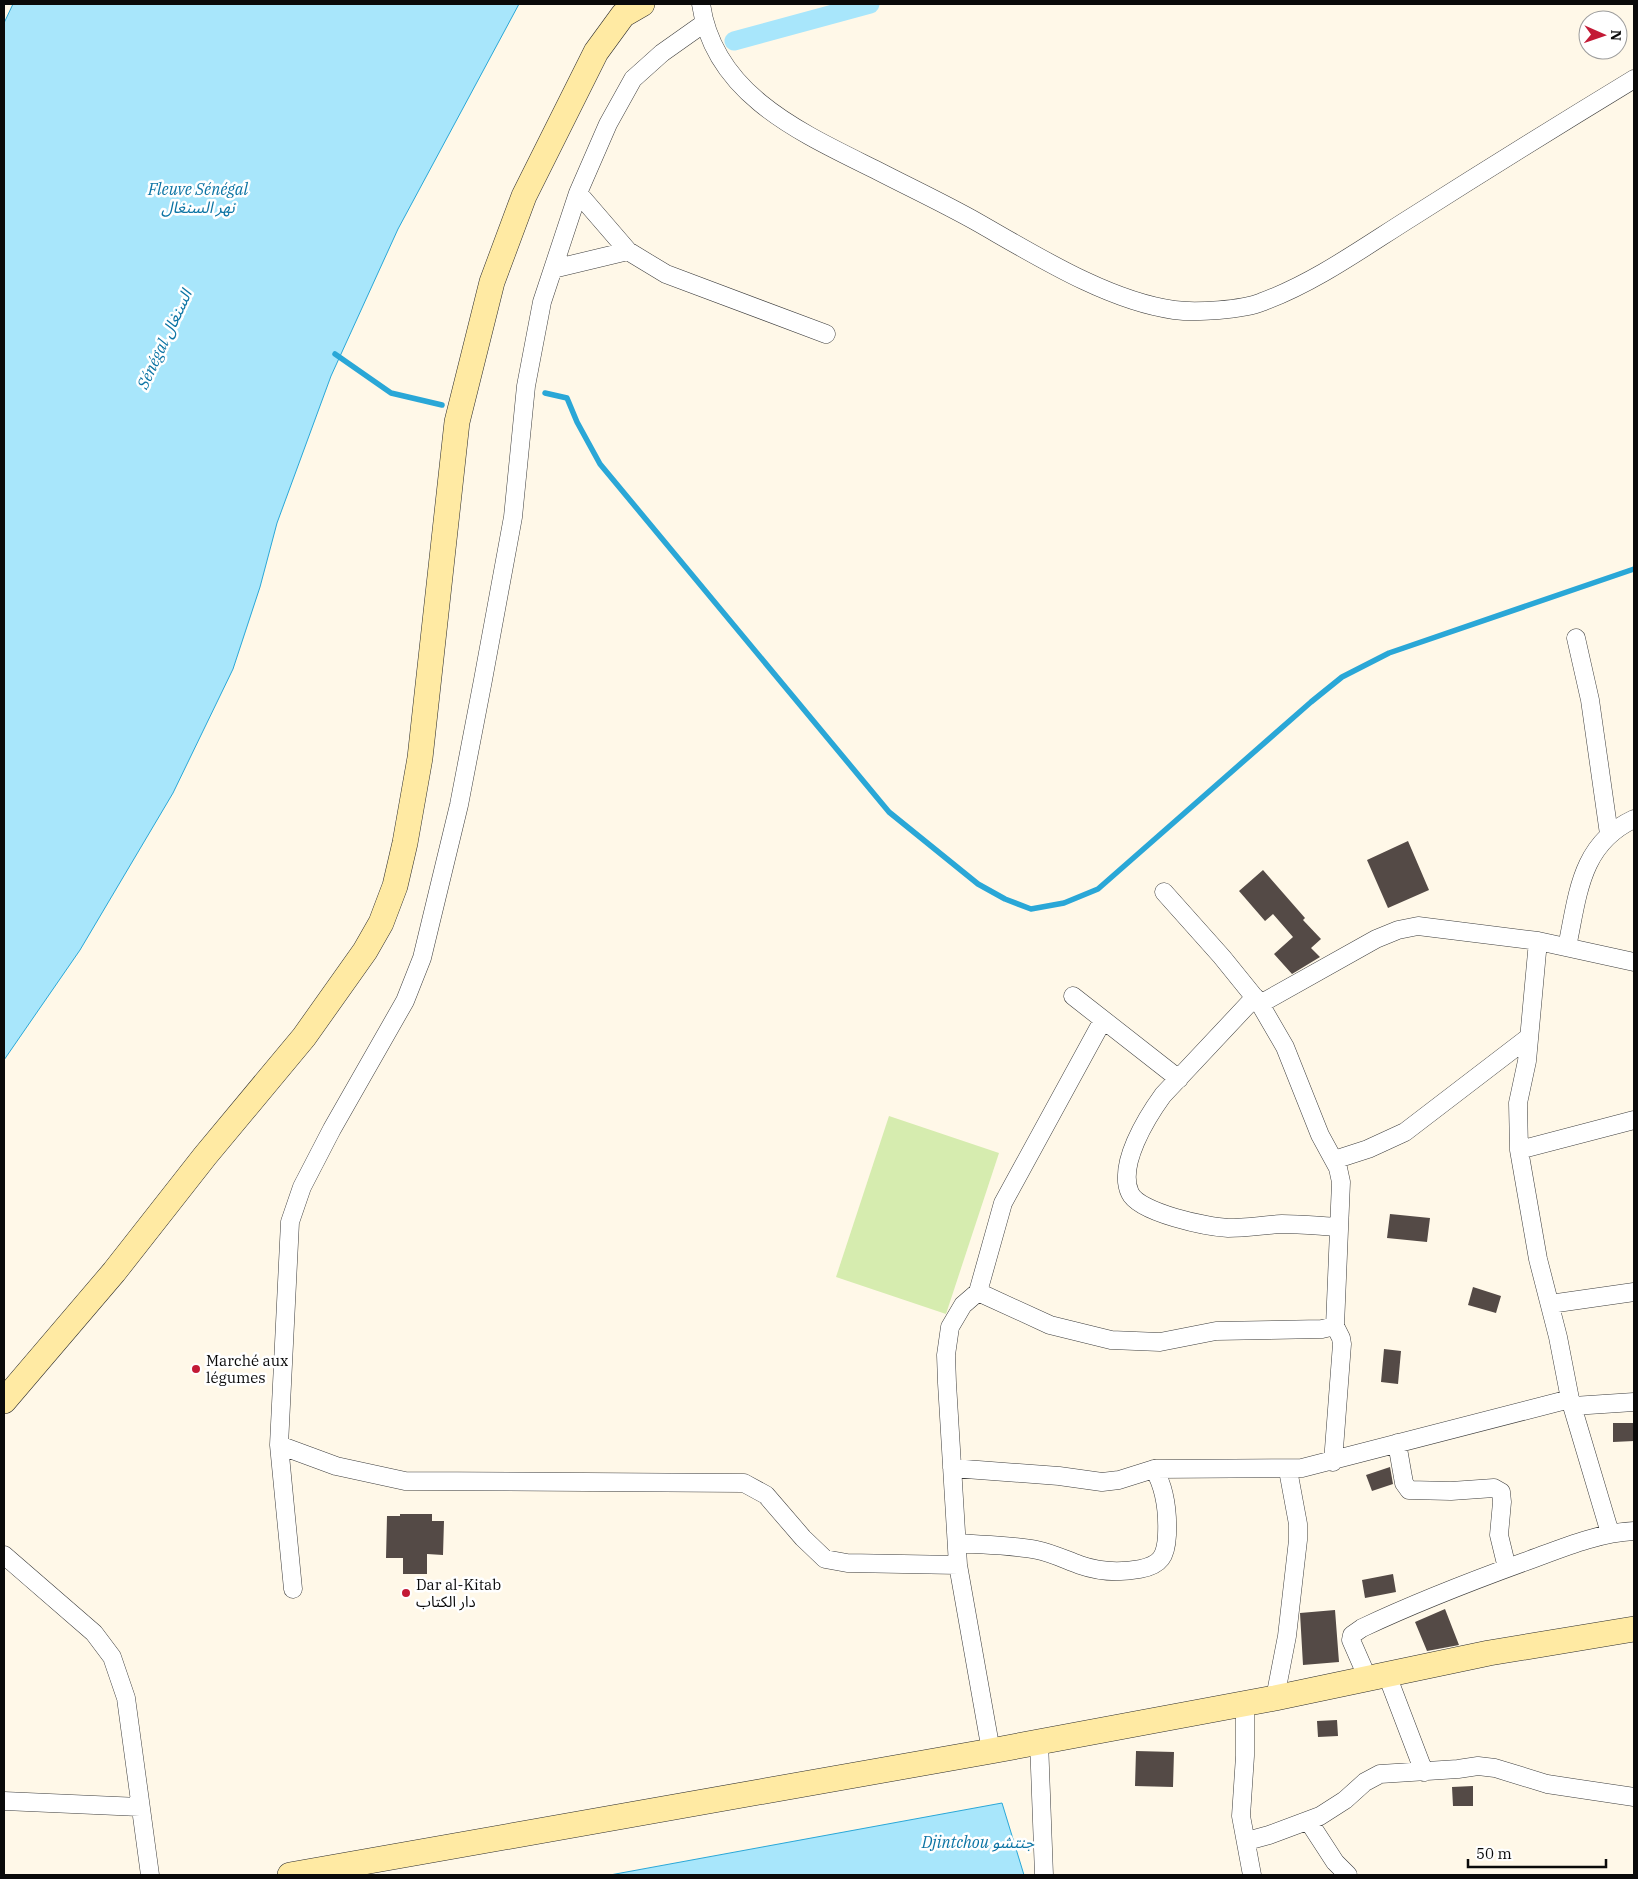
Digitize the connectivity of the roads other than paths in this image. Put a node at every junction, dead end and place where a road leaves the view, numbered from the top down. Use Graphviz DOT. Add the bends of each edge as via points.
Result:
graph roads {
  1 [pos="642,4"];
  2 [pos="700,4"];
  3 [pos="703,24"];
  4 [pos="1634,79"];
  5 [pos="578,193"];
  6 [pos="628,251"];
  7 [pos="553,269"];
  8 [pos="826,334"];
  9 [pos="1576,638"];
  10 [pos="1634,819"];
  11 [pos="1609,834"];
  12 [pos="1164,892"];
  13 [pos="1538,940"];
  14 [pos="1567,947"];
  15 [pos="1634,962"];
  16 [pos="1073,996"];
  17 [pos="1258,1001"];
  18 [pos="1103,1020"];
  19 [pos="1529,1037"];
  20 [pos="1179,1080"];
  21 [pos="1634,1120"];
  22 [pos="1519,1150"];
  23 [pos="1334,1160"];
  24 [pos="1339,1227"];
  25 [pos="978,1292"];
  26 [pos="1634,1292"];
  27 [pos="1550,1304"];
  28 [pos="1335,1326"];
  29 [pos="4,1401"];
  30 [pos="1571,1402"];
  31 [pos="1634,1402"];
  32 [pos="1397,1443"];
  33 [pos="279,1445"];
  34 [pos="1333,1462"];
  35 [pos="952,1468"];
  36 [pos="1154,1469"];
  37 [pos="1288,1470"];
  38 [pos="1634,1531"];
  39 [pos="1610,1533"];
  40 [pos="957,1543"];
  41 [pos="4,1555"];
  42 [pos="958,1565"];
  43 [pos="1507,1568"];
  44 [pos="294,1588"];
  45 [pos="1634,1629"];
  46 [pos="1377,1677"];
  47 [pos="1275,1698"];
  48 [pos="1245,1702"];
  49 [pos="1039,1741"];
  50 [pos="991,1751"];
  51 [pos="1424,1772"];
  52 [pos="1634,1797"];
  53 [pos="4,1801"];
  54 [pos="140,1807"];
  55 [pos="1309,1822"];
  56 [pos="1247,1841"];
  57 [pos="150,1875"];
  58 [pos="290,1875"];
  59 [pos="1044,1875"];
  60 [pos="1252,1875"];
  61 [pos="1348,1875"];
  1 -- 29 [label="street" via="623,15 596,52 524,196 492,282 457,422 414,797 395,886 381,923 304,1037 114,1272"];
  2 -- 3 [label="street"];
  3 -- 4 [label="street" via="723,65 753,98 808,136 955,210 1058,268 1134,301 1175,311 1217,310 1261,303 1306,281"];
  3 -- 5 [label="street" via="662,53 633,79 608,124"];
  5 -- 6 [label="street"];
  5 -- 7 [label="street"];
  6 -- 7 [label="street"];
  6 -- 8 [label="street" via="666,274"];
  7 -- 33 [label="street" via="542,302 526,386 513,518 483,680 459,805 422,958 405,1001 302,1187 290,1222"];
  9 -- 11 [label="street" via="1590,700"];
  10 -- 11 [label="street"];
  11 -- 14 [label="street" via="1583,873"];
  12 -- 17 [label="street"];
  13 -- 14 [label="street"];
  13 -- 17 [label="street" via="1418,926 1398,930"];
  13 -- 19 [label="street"];
  14 -- 15 [label="street"];
  16 -- 18 [label="street"];
  17 -- 20 [label="street"];
  17 -- 23 [label="street" via="1285,1047"];
  18 -- 20 [label="street"];
  18 -- 25 [label="street" via="1003,1203"];
  19 -- 22 [label="street" via="1518,1103"];
  19 -- 23 [label="street" via="1405,1132"];
  20 -- 24 [label="street" via="1150,1112 1127,1168 1130,1194 1138,1203 1170,1217 1227,1228 1283,1224"];
  21 -- 22 [label="street"];
  22 -- 27 [label="street" via="1538,1259"];
  23 -- 24 [label="street" via="1341,1182"];
  24 -- 28 [label="street"];
  25 -- 28 [label="street" via="1050,1325 1111,1340 1167,1342 1216,1331"];
  25 -- 35 [label="street" via="964,1305 950,1327 946,1355"];
  26 -- 27 [label="street"];
  27 -- 30 [label="street"];
  28 -- 34 [label="street" via="1342,1344"];
  30 -- 31 [label="street"];
  30 -- 32 [label="street"];
  30 -- 39 [label="street"];
  32 -- 34 [label="street"];
  32 -- 43 [label="street" via="1405,1486 1409,1490 1494,1488 1501,1492 1500,1535"];
  33 -- 42 [label="street" via="336,1466 405,1481 744,1483 766,1495 825,1559 847,1563"];
  33 -- 44 [label="street"];
  34 -- 37 [label="street"];
  35 -- 36 [label="street" via="1102,1482"];
  35 -- 40 [label="street"];
  36 -- 37 [label="street"];
  36 -- 40 [label="street" via="1161,1483 1168,1514 1164,1555 1151,1566 1127,1571 1098,1570 1037,1550"];
  37 -- 47 [label="street" via="1298,1540 1287,1636"];
  38 -- 39 [label="street"];
  39 -- 43 [label="street"];
  40 -- 42 [label="street"];
  41 -- 54 [label="street" via="94,1633 112,1657 126,1698"];
  42 -- 50 [label="street"];
  43 -- 46 [label="street" via="1433,1596 1352,1635 1353,1646"];
  45 -- 46 [label="street" via="1518,1648"];
  46 -- 47 [label="street"];
  46 -- 51 [label="street"];
  47 -- 48 [label="street"];
  48 -- 49 [label="street"];
  48 -- 56 [label="street" via="1241,1816"];
  49 -- 50 [label="street"];
  49 -- 59 [label="street"];
  50 -- 58 [label="street"];
  51 -- 52 [label="street" via="1478,1766 1495,1768 1552,1785"];
  51 -- 55 [label="street" via="1373,1777 1337,1806"];
  53 -- 54 [label="street"];
  54 -- 57 [label="street"];
  55 -- 56 [label="street"];
  55 -- 61 [label="street" via="1335,1862"];
  56 -- 60 [label="street"];
}
